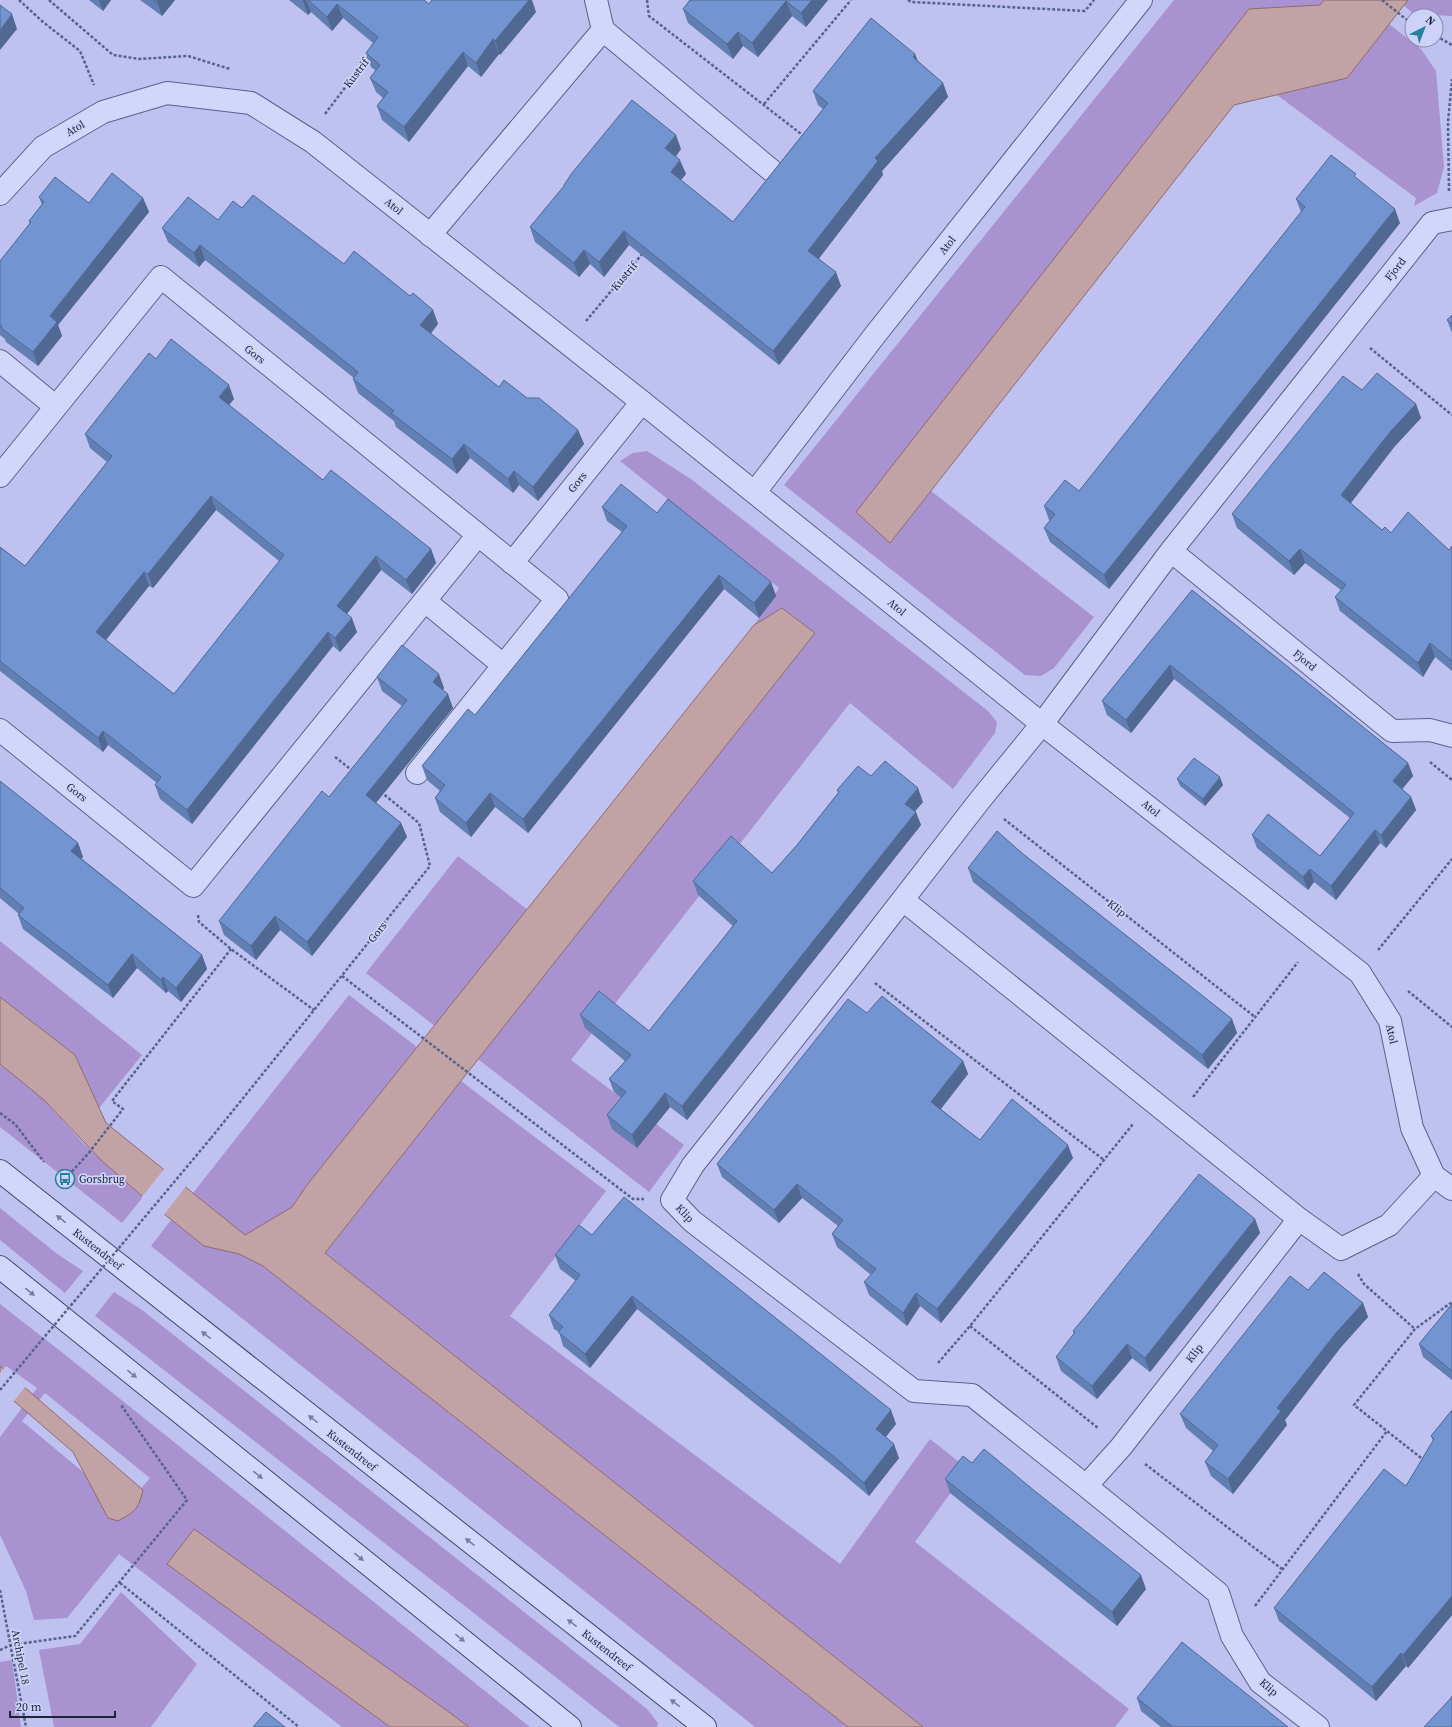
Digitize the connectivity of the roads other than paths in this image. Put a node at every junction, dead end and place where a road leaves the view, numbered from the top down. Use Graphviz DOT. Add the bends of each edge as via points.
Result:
graph roads {
  1 [pos="596,0"];
  2 [pos="1141,0"];
  3 [pos="603,30"];
  4 [pos="771,170"];
  5 [pos="0,194"];
  6 [pos="1451,219"];
  7 [pos="430,235"];
  8 [pos="0,361"];
  9 [pos="642,402"];
  10 [pos="56,407"];
  11 [pos="0,476"];
  12 [pos="755,492"];
  13 [pos="478,535"];
  14 [pos="1172,551"];
  15 [pos="512,563"];
  16 [pos="424,601"];
  17 [pos="503,665"];
  18 [pos="1042,724"];
  19 [pos="0,730"];
  20 [pos="1452,736"];
  21 [pos="417,773"];
  22 [pos="903,900"];
  23 [pos="0,1171"];
  24 [pos="1434,1176"];
  25 [pos="1452,1189"];
  26 [pos="1299,1219"];
  27 [pos="0,1267"];
  28 [pos="1086,1486"];
  29 [pos="570,1727"];
  30 [pos="705,1727"];
  31 [pos="1318,1727"];
  1 -- 3 [label="street"];
  2 -- 12 [label="street, Atol" via="870,342"];
  3 -- 4 [label="street"];
  3 -- 7 [label="street"];
  5 -- 7 [label="street, Atol" via="43,147 103,112 166,93 251,103 313,142"];
  6 -- 14 [label="street, Fjord" via="1432,223"];
  7 -- 9 [label="street, Atol"];
  8 -- 10 [label="street"];
  9 -- 12 [label="street, Atol"];
  9 -- 15 [label="street, Gors"];
  10 -- 11 [label="street, Gors"];
  10 -- 13 [label="street, Gors" via="161,278"];
  12 -- 18 [label="street, Atol"];
  13 -- 15 [label="street, Gors"];
  13 -- 16 [label="street"];
  14 -- 18 [label="street, Fjord"];
  14 -- 20 [label="street, Fjord" via="1392,732 1430,730"];
  15 -- 17 [label="street, Gors" via="557,599"];
  16 -- 17 [label="street"];
  16 -- 19 [label="street, Gors" via="193,886"];
  17 -- 21 [label="street, Gors"];
  18 -- 22 [label="street, Klip"];
  18 -- 24 [label="street, Atol" via="1360,973 1390,1021 1412,1128"];
  22 -- 26 [label="street"];
  22 -- 28 [label="street, Klip" via="693,1165 672,1200 692,1222 914,1391 972,1395"];
  30 -- 23 [label="street, Kustendreef, one-way"];
  24 -- 25 [label="street, Atol"];
  24 -- 26 [label="street" via="1389,1225 1341,1249"];
  26 -- 28 [label="street, Klip" via="1121,1447"];
  27 -- 29 [label="street, one-way"];
  28 -- 31 [label="street, Klip" via="1218,1593 1232,1636 1260,1682"];
}
